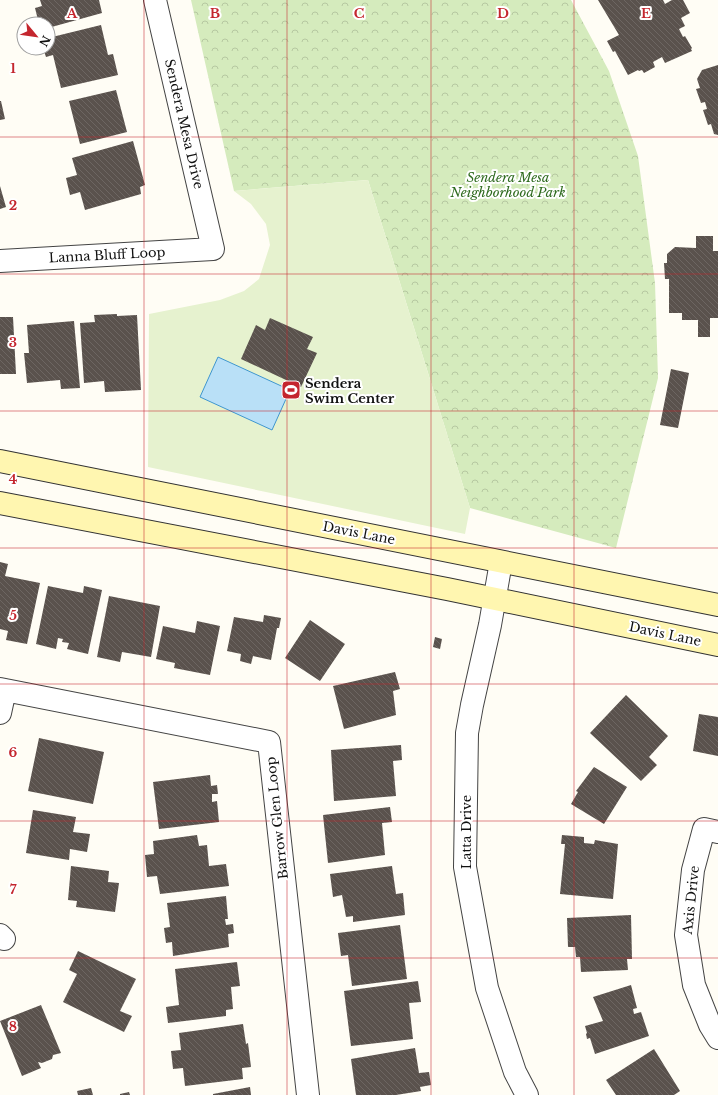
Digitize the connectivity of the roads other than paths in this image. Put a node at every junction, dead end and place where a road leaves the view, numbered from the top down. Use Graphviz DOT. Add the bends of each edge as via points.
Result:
graph roads {
  1 [pos="155,0"];
  2 [pos="214,249"];
  3 [pos="0,261"];
  4 [pos="0,461"];
  5 [pos="0,503"];
  6 [pos="502,562"];
  7 [pos="495,599"];
  8 [pos="718,605"];
  9 [pos="718,645"];
  10 [pos="3,690"];
  11 [pos="0,713"];
  12 [pos="711,831"];
  13 [pos="718,1038"];
  14 [pos="308,1095"];
  15 [pos="528,1095"];
  1 -- 2 [label="street, Sendera Mesa Drive"];
  2 -- 3 [label="street, Lanna Bluff Loop"];
  4 -- 6 [label="main road, Davis Lane"];
  5 -- 7 [label="main road, Davis Lane"];
  6 -- 7 [label="street, Latta Drive"];
  6 -- 8 [label="main road, Davis Lane"];
  7 -- 9 [label="main road, Davis Lane"];
  7 -- 15 [label="street, Latta Drive" via="467,732 465,867 487,988 515,1072"];
  10 -- 11 [label="street"];
  10 -- 14 [label="street, Barrow Glen Loop" via="269,742"];
  12 -- 13 [label="street, Axis Drive" via="693,870 686,935 694,985"];
}
